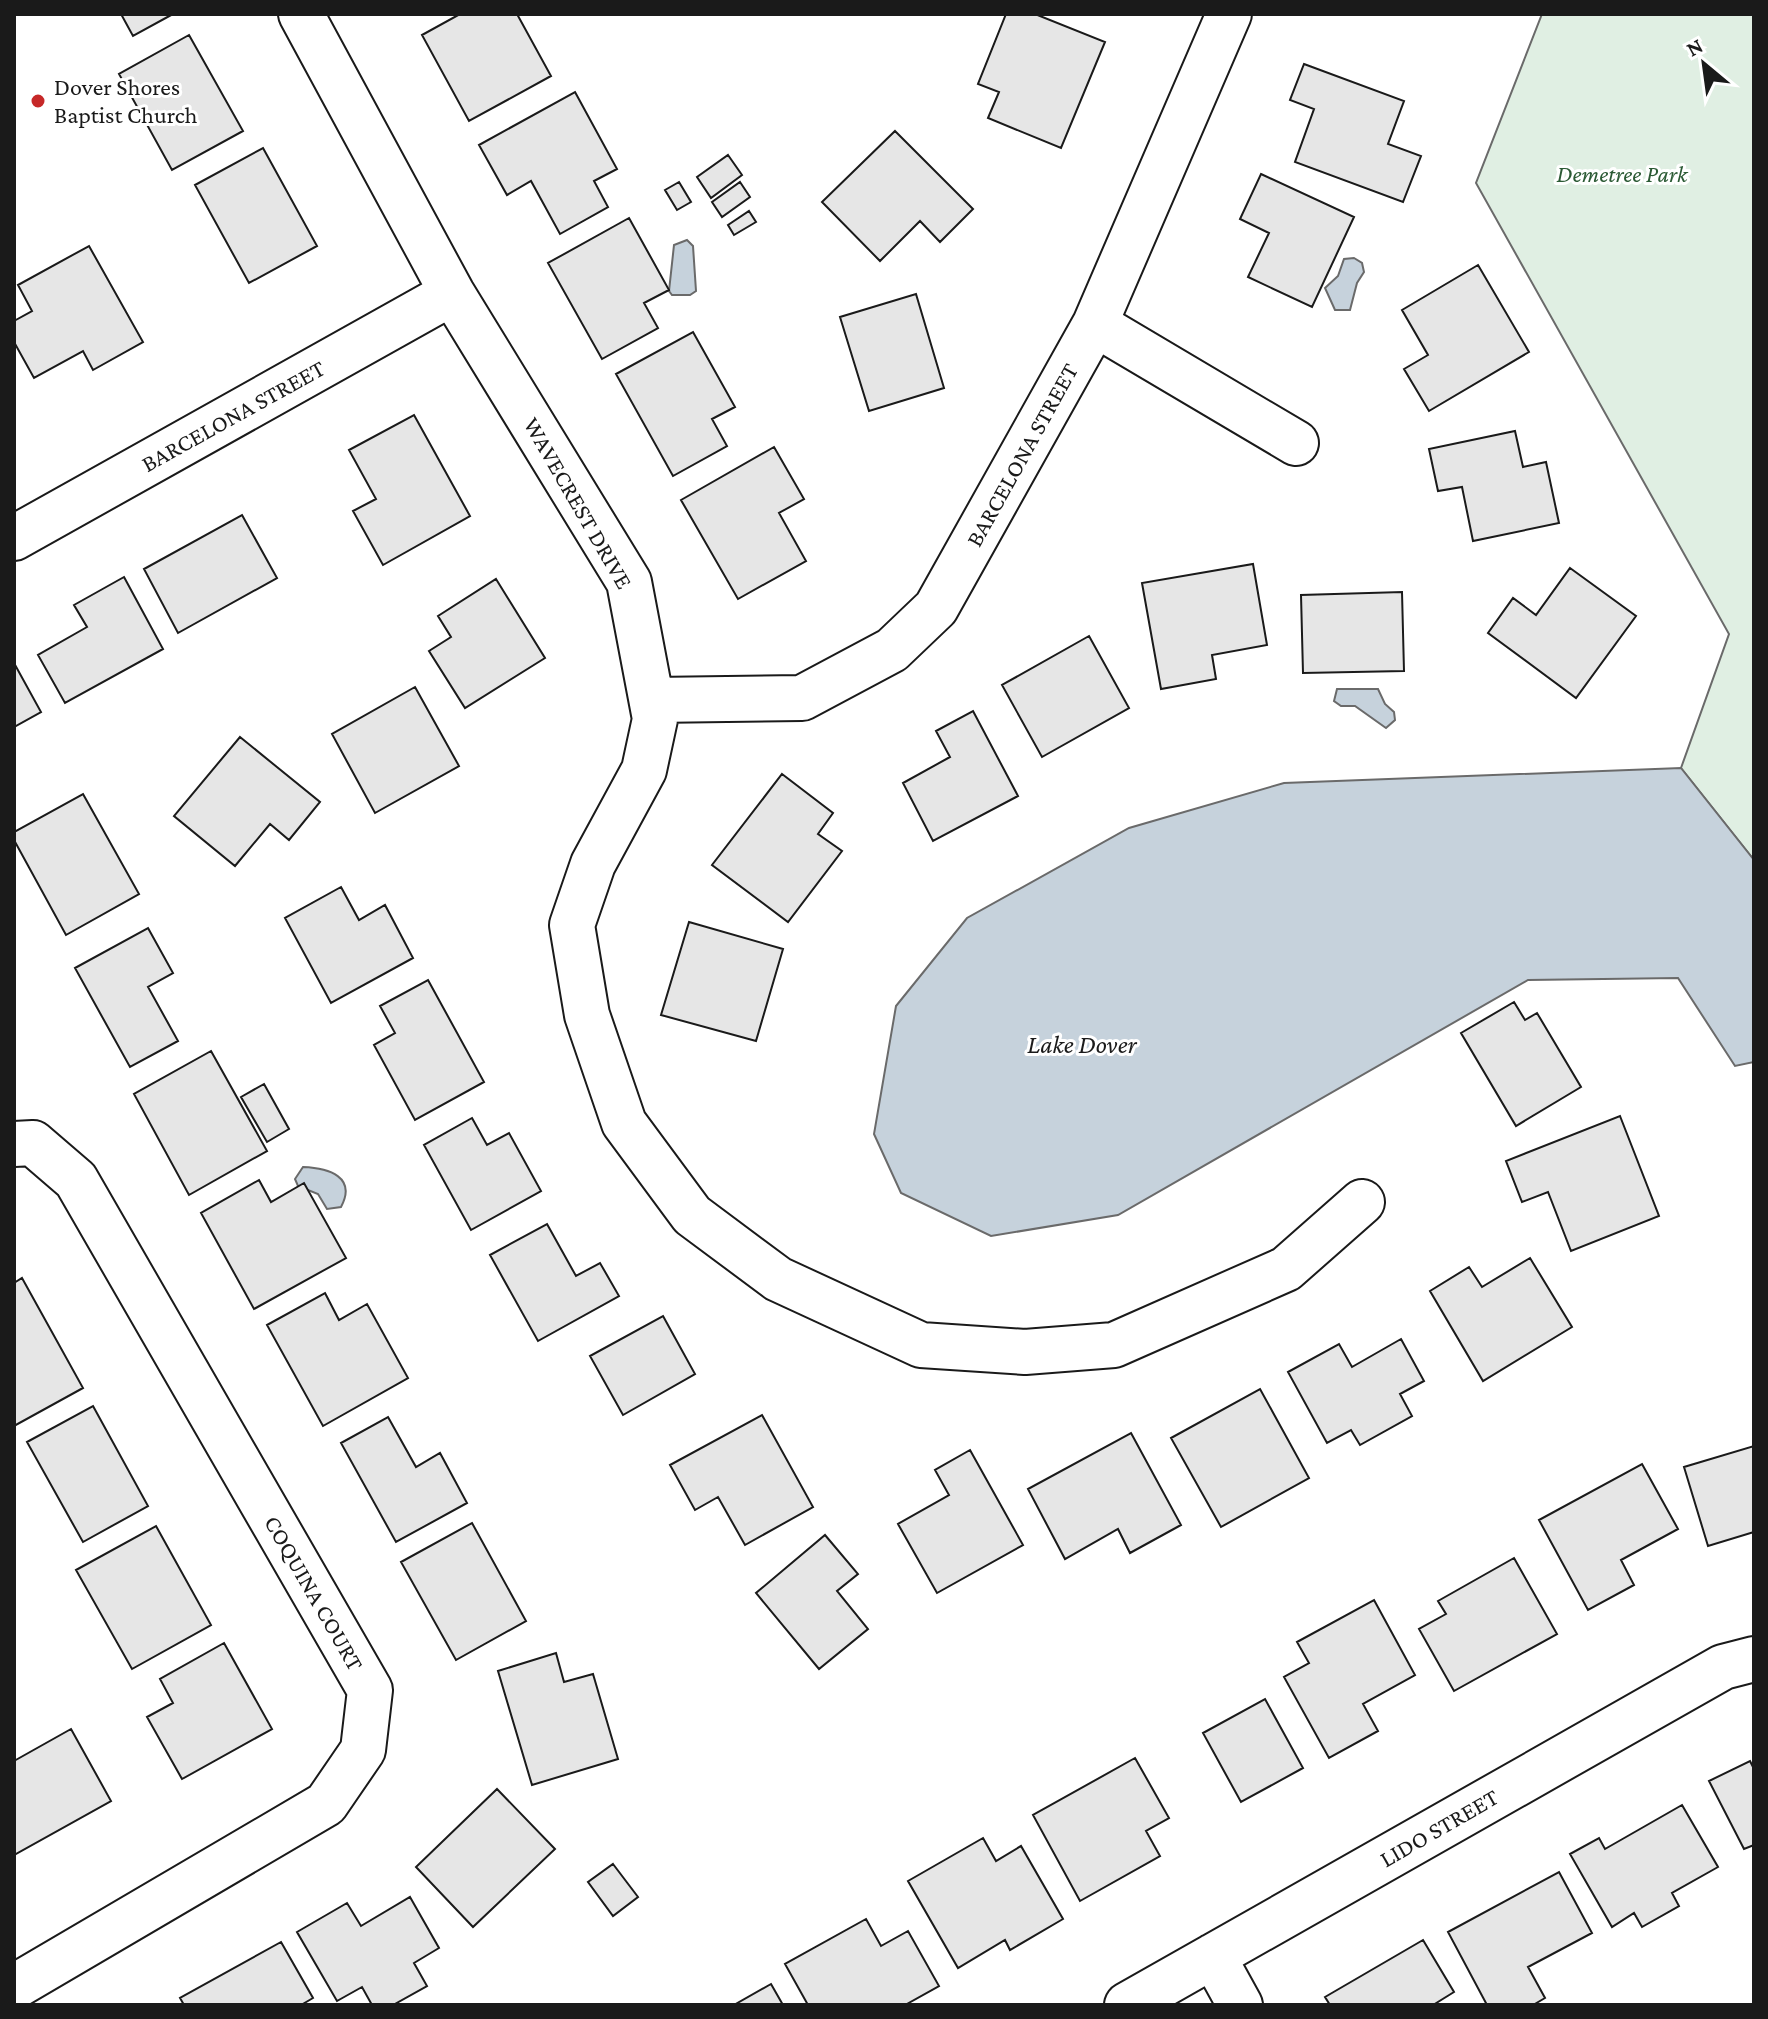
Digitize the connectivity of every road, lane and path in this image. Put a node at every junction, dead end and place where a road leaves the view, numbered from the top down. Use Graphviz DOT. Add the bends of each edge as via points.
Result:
graph roads {
  1 [pos="301,14"];
  2 [pos="1229,14"];
  3 [pos="452,293"];
  4 [pos="1095,324"];
  5 [pos="1296,443"];
  6 [pos="14,538"];
  7 [pos="653,700"];
  8 [pos="14,1144"];
  9 [pos="1362,1202"];
  10 [pos="1754,1659"];
  11 [pos="1213,1956"];
  12 [pos="14,1987"];
  13 [pos="1127,2005"];
  14 [pos="1240,2005"];
  1 -- 3 [label="street, WAVECREST DRIVE"];
  2 -- 4 [label="street, BARCELONA STREET"];
  3 -- 6 [label="street, BARCELONA STREET"];
  3 -- 7 [label="street, WAVECREST DRIVE" via="629,582"];
  4 -- 5 [label="street"];
  4 -- 7 [label="street, BARCELONA STREET" via="936,608 892,650 802,698"];
  7 -- 9 [label="street, WAVECREST DRIVE" via="655,719 644,770 593,864 572,925 587,1015 624,1123 692,1215 778,1279 921,1345 1025,1352 1114,1345 1286,1269"];
  8 -- 12 [label="street, COQUINA COURT" via="33,1143 76,1180 370,1690 363,1750 326,1804"];
  10 -- 11 [label="street, LIDO STREET" via="1723,1667"];
  11 -- 13 [label="street, LIDO STREET"];
  11 -- 14 [label="street"];
}
